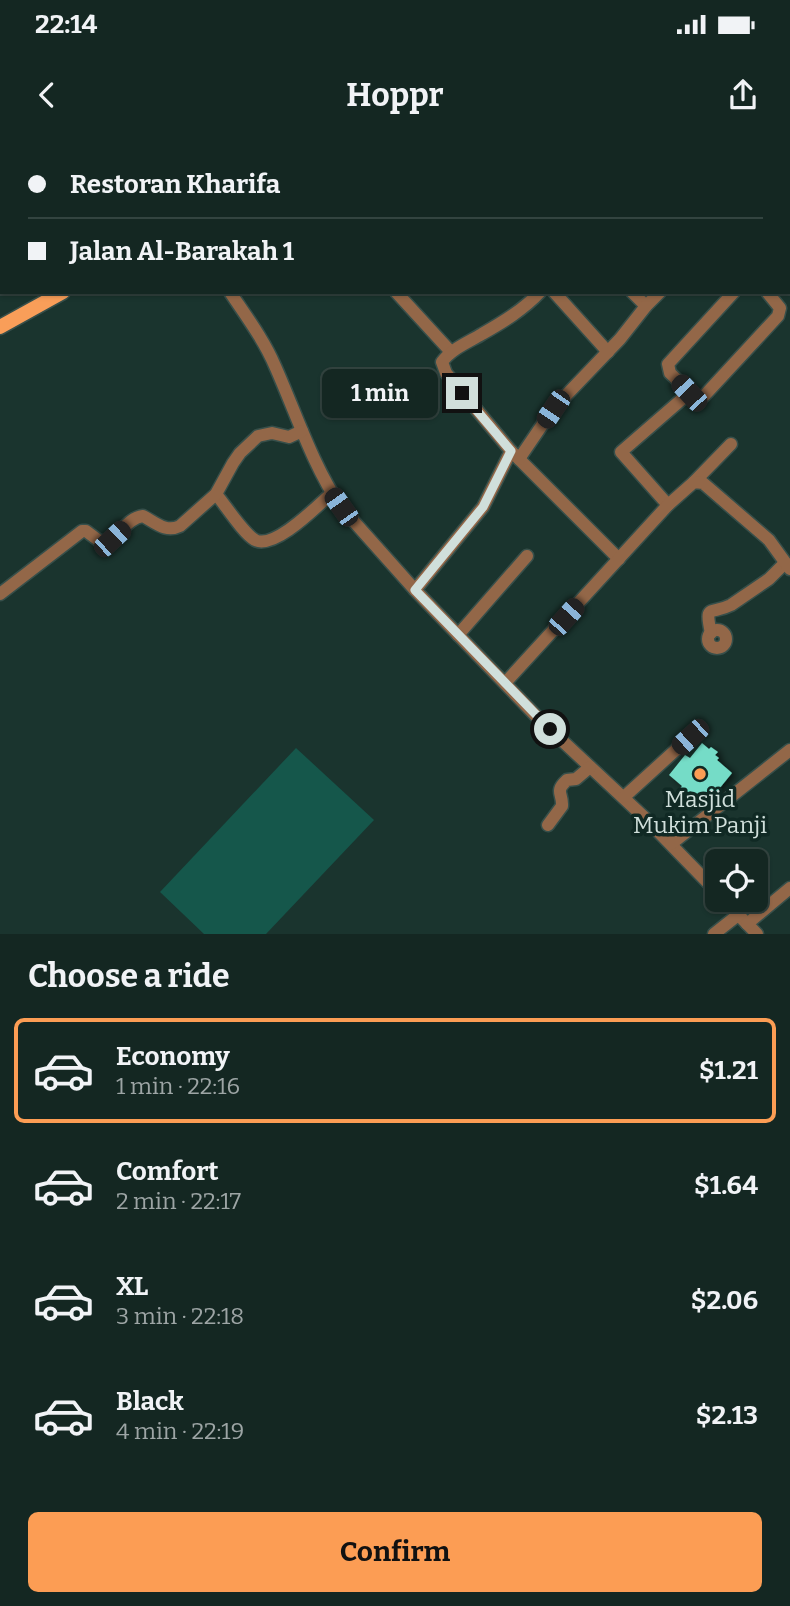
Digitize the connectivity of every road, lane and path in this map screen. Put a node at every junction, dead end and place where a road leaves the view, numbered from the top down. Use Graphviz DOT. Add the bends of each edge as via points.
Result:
graph roads {
  1 [pos="59,294"];
  2 [pos="231,294"];
  3 [pos="399,294"];
  4 [pos="538,294"];
  5 [pos="556,294"];
  6 [pos="634,294"];
  7 [pos="658,294"];
  8 [pos="732,294"];
  9 [pos="769,294"];
  10 [pos="646,306"];
  11 [pos="0,327"];
  12 [pos="608,352"];
  13 [pos="447,357"];
  14 [pos="689,393"];
  15 [pos="302,431"];
  16 [pos="731,444"];
  17 [pos="515,455"];
  18 [pos="694,482"];
  19 [pos="332,493"];
  20 [pos="216,494"];
  21 [pos="668,505"];
  22 [pos="527,556"];
  23 [pos="619,559"];
  24 [pos="787,566"];
  25 [pos="415,590"];
  26 [pos="0,594"];
  27 [pos="715,632"];
  28 [pos="458,635"];
  29 [pos="505,683"];
  30 [pos="690,737"];
  31 [pos="790,750"];
  32 [pos="590,767"];
  33 [pos="624,797"];
  34 [pos="548,825"];
  35 [pos="671,844"];
  36 [pos="705,879"];
  37 [pos="790,888"];
  38 [pos="735,912"];
  39 [pos="749,927"];
  40 [pos="714,934"];
  1 -- 11 [label="main road"];
  2 -- 15 [label="street" via="274,363"];
  3 -- 13 [label="street"];
  4 -- 13 [label="street" via="510,318"];
  5 -- 12 [label="street"];
  6 -- 10 [label="street"];
  7 -- 10 [label="street"];
  8 -- 14 [label="street" via="668,364 670,373"];
  9 -- 14 [label="street" via="780,308 778,316 704,396 696,398"];
  10 -- 12 [label="street"];
  12 -- 17 [label="street"];
  13 -- 17 [label="street" via="446,373"];
  14 -- 21 [label="street" via="621,452"];
  15 -- 19 [label="street"];
  15 -- 20 [label="street" via="289,437 258,436 240,453"];
  16 -- 18 [label="street"];
  17 -- 23 [label="street"];
  17 -- 25 [label="street" via="483,507"];
  18 -- 21 [label="street"];
  18 -- 24 [label="street" via="703,483 769,540"];
  19 -- 20 [label="street" via="286,532 265,542 247,533"];
  19 -- 25 [label="street"];
  20 -- 26 [label="street" via="174,529 143,516 108,542 82,531"];
  21 -- 23 [label="street"];
  22 -- 28 [label="street"];
  23 -- 29 [label="street"];
  24 -- 27 [label="street" via="730,605"];
  25 -- 28 [label="street"];
  28 -- 29 [label="street"];
  29 -- 32 [label="street"];
  30 -- 33 [label="street"];
  31 -- 35 [label="street"];
  32 -- 33 [label="street"];
  32 -- 34 [label="street" via="560,786 562,807"];
  33 -- 35 [label="street"];
  35 -- 36 [label="street"];
  37 -- 39 [label="street"];
  38 -- 39 [label="street"];
  39 -- 40 [label="street"];
}
